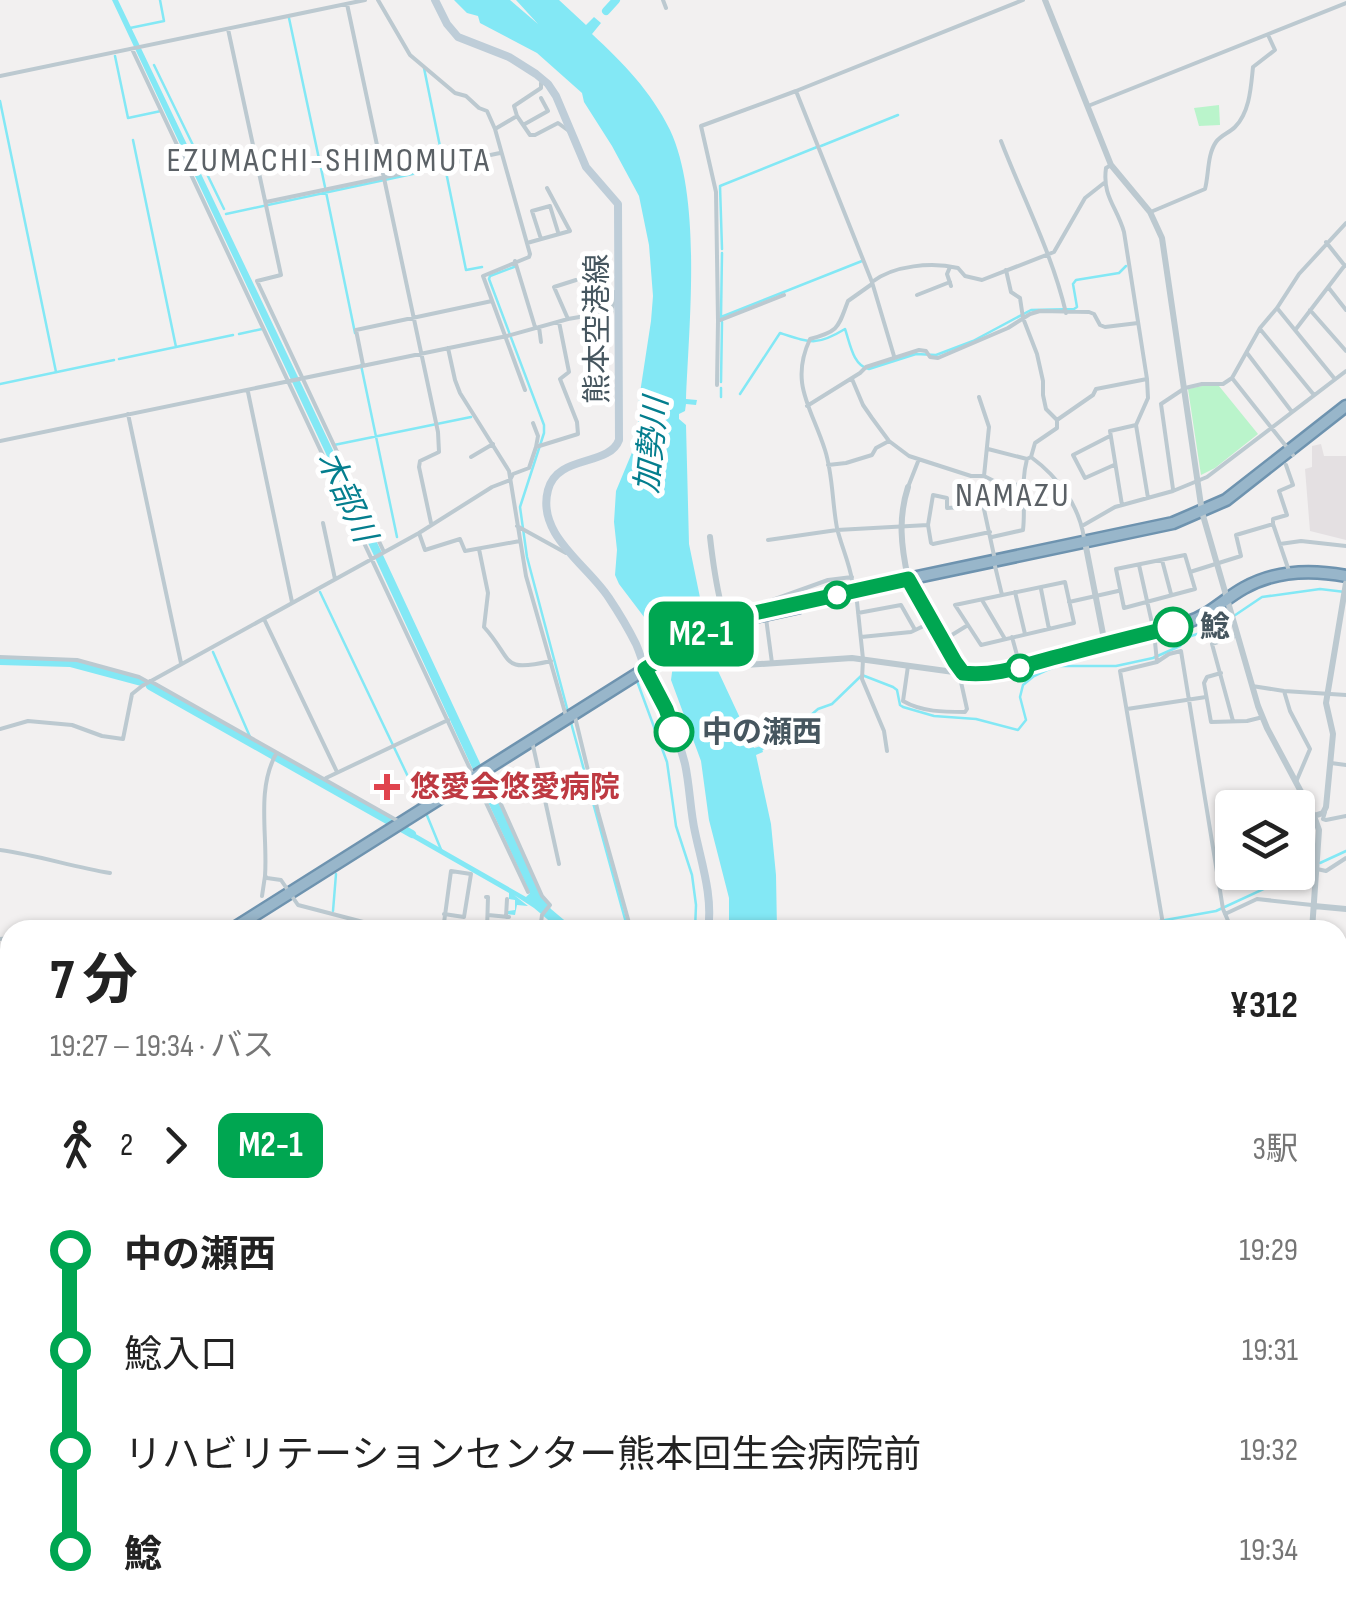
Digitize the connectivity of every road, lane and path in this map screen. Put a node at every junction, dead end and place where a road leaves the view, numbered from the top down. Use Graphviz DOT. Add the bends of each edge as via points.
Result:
graph roads {
  1 [pos="365,0"];
  2 [pos="378,0"];
  3 [pos="435,0"];
  4 [pos="663,0"];
  5 [pos="1023,0"];
  6 [pos="1045,0"];
  7 [pos="1346,3"];
  8 [pos="347,4"];
  9 [pos="666,8"];
  10 [pos="228,29"];
  11 [pos="1268,34"];
  12 [pos="133,49"];
  13 [pos="536,74"];
  14 [pos="0,76"];
  15 [pos="796,91"];
  16 [pos="540,98"];
  17 [pos="1088,106"];
  18 [pos="517,116"];
  19 [pos="523,125"];
  20 [pos="496,130"];
  21 [pos="570,131"];
  22 [pos="1000,141"];
  23 [pos="500,153"];
  24 [pos="1112,165"];
  25 [pos="385,178"];
  26 [pos="1104,183"];
  27 [pos="547,188"];
  28 [pos="266,202"];
  29 [pos="1150,212"];
  30 [pos="1346,223"];
  31 [pos="558,234"];
  32 [pos="541,240"];
  33 [pos="1326,242"];
  34 [pos="527,244"];
  35 [pos="1049,253"];
  36 [pos="515,261"];
  37 [pos="950,266"];
  38 [pos="1345,266"];
  39 [pos="1006,270"];
  40 [pos="619,279"];
  41 [pos="576,280"];
  42 [pos="872,283"];
  43 [pos="1328,288"];
  44 [pos="784,295"];
  45 [pos="918,295"];
  46 [pos="492,301"];
  47 [pos="1278,308"];
  48 [pos="1310,310"];
  49 [pos="1346,310"];
  50 [pos="1066,313"];
  51 [pos="414,317"];
  52 [pos="1024,318"];
  53 [pos="568,319"];
  54 [pos="718,321"];
  55 [pos="559,322"];
  56 [pos="1138,322"];
  57 [pos="537,327"];
  58 [pos="1260,328"];
  59 [pos="1295,330"];
  60 [pos="509,335"];
  61 [pos="541,342"];
  62 [pos="448,348"];
  63 [pos="1346,351"];
  64 [pos="422,353"];
  65 [pos="1247,353"];
  66 [pos="894,356"];
  67 [pos="363,366"];
  68 [pos="1346,371"];
  69 [pos="851,377"];
  70 [pos="1232,378"];
  71 [pos="302,379"];
  72 [pos="1147,379"];
  73 [pos="1335,379"];
  74 [pos="290,381"];
  75 [pos="717,385"];
  76 [pos="1185,388"];
  77 [pos="248,390"];
  78 [pos="526,390"];
  79 [pos="1314,395"];
  80 [pos="978,397"];
  81 [pos="1148,398"];
  82 [pos="1160,404"];
  83 [pos="808,406"];
  84 [pos="1346,409"];
  85 [pos="1292,412"];
  86 [pos="128,414"];
  87 [pos="1057,420"];
  88 [pos="533,423"];
  89 [pos="1136,425"];
  90 [pos="1272,428"];
  91 [pos="1110,436"];
  92 [pos="888,440"];
  93 [pos="0,441"];
  94 [pos="493,444"];
  95 [pos="539,446"];
  96 [pos="986,448"];
  97 [pos="472,457"];
  98 [pos="1290,457"];
  99 [pos="1029,458"];
  100 [pos="918,459"];
  101 [pos="828,464"];
  102 [pos="1116,464"];
  103 [pos="984,476"];
  104 [pos="510,480"];
  105 [pos="1198,482"];
  106 [pos="1022,485"];
  107 [pos="908,487"];
  108 [pos="1173,491"];
  109 [pos="1148,498"];
  110 [pos="1122,506"];
  111 [pos="1203,514"];
  112 [pos="322,523"];
  113 [pos="431,523"];
  114 [pos="1272,524"];
  115 [pos="928,525"];
  116 [pos="518,526"];
  117 [pos="900,526"];
  118 [pos="1082,526"];
  119 [pos="837,530"];
  120 [pos="419,533"];
  121 [pos="990,535"];
  122 [pos="710,537"];
  123 [pos="768,540"];
  124 [pos="520,542"];
  125 [pos="1085,544"];
  126 [pos="1280,544"];
  127 [pos="1346,546"];
  128 [pos="479,549"];
  129 [pos="384,552"];
  130 [pos="373,559"];
  131 [pos="577,560"];
  132 [pos="1162,560"];
  133 [pos="995,563"];
  134 [pos="1218,564"];
  135 [pos="1140,565"];
  136 [pos="1190,572"];
  137 [pos="1289,572"];
  138 [pos="1346,576"];
  139 [pos="334,579"];
  140 [pos="910,581"];
  141 [pos="1346,584"];
  142 [pos="1040,587"];
  143 [pos="1120,590"];
  144 [pos="1015,592"];
  145 [pos="1002,595"];
  146 [pos="1096,595"];
  147 [pos="1171,595"];
  148 [pos="1229,598"];
  149 [pos="982,599"];
  150 [pos="292,602"];
  151 [pos="857,602"];
  152 [pos="1070,602"];
  153 [pos="1148,602"];
  154 [pos="1344,604"];
  155 [pos="858,614"];
  156 [pos="264,619"];
  157 [pos="730,621"];
  158 [pos="932,622"];
  159 [pos="968,625"];
  160 [pos="1049,628"];
  161 [pos="915,630"];
  162 [pos="1154,632"];
  163 [pos="1024,634"];
  164 [pos="1342,634"];
  165 [pos="1238,635"];
  166 [pos="862,637"];
  167 [pos="1012,637"];
  168 [pos="1004,639"];
  169 [pos="942,641"];
  170 [pos="1105,644"];
  171 [pos="0,656"];
  172 [pos="863,659"];
  173 [pos="550,661"];
  174 [pos="181,662"];
  175 [pos="1156,662"];
  176 [pos="772,664"];
  177 [pos="908,666"];
  178 [pos="648,668"];
  179 [pos="1020,668"];
  180 [pos="961,673"];
  181 [pos="1221,673"];
  182 [pos="149,682"];
  183 [pos="1252,686"];
  184 [pos="1284,691"];
  185 [pos="1328,694"];
  186 [pos="1346,695"];
  187 [pos="1207,696"];
  188 [pos="1190,700"];
  189 [pos="1126,709"];
  190 [pos="571,716"];
  191 [pos="1263,717"];
  192 [pos="448,720"];
  193 [pos="1233,721"];
  194 [pos="0,728"];
  195 [pos="532,741"];
  196 [pos="887,751"];
  197 [pos="276,753"];
  198 [pos="1330,763"];
  199 [pos="1346,764"];
  200 [pos="338,772"];
  201 [pos="480,774"];
  202 [pos="326,778"];
  203 [pos="1296,782"];
  204 [pos="1300,790"];
  205 [pos="1325,810"];
  206 [pos="1315,815"];
  207 [pos="1346,816"];
  208 [pos="1315,819"];
  209 [pos="398,825"];
  210 [pos="0,850"];
  211 [pos="1346,858"];
  212 [pos="560,864"];
  213 [pos="1317,868"];
  214 [pos="110,874"];
  215 [pos="265,876"];
  216 [pos="528,892"];
  217 [pos="289,893"];
  218 [pos="488,895"];
  219 [pos="262,896"];
  220 [pos="508,899"];
  221 [pos="1314,906"];
  222 [pos="1346,909"];
  223 [pos="444,914"];
  224 [pos="1226,914"];
  225 [pos="488,915"];
  226 [pos="247,920"];
  227 [pos="349,920"];
  228 [pos="443,920"];
  229 [pos="488,920"];
  230 [pos="541,920"];
  231 [pos="628,920"];
  232 [pos="708,920"];
  233 [pos="1162,920"];
  234 [pos="1228,920"];
  235 [pos="1313,920"];
  1 -- 8 [label="street"];
  2 -- 20 [label="street" via="410,55 487,111"];
  3 -- 13 [label="main road, 熊本空港線" via="458,37"];
  4 -- 9 [label="street"];
  5 -- 15 [label="street"];
  6 -- 17 [label="street"];
  7 -- 11 [label="street"];
  8 -- 10 [label="street"];
  8 -- 25 [label="street"];
  10 -- 12 [label="street"];
  10 -- 28 [label="street"];
  11 -- 17 [label="street"];
  11 -- 29 [label="street" via="1274,50 1253,67 1244,115 1216,143 1205,189"];
  12 -- 14 [label="street"];
  12 -- 74 [label="street"];
  13 -- 18 [label="street" via="542,88 514,106"];
  13 -- 21 [label="main road, 熊本空港線" via="556,96"];
  15 -- 42 [label="street"];
  15 -- 54 [label="street" via="701,126 716,192"];
  16 -- 19 [label="street" via="548,111"];
  17 -- 24 [label="street"];
  18 -- 19 [label="street"];
  18 -- 20 [label="street"];
  19 -- 21 [label="street" via="533,136 558,122"];
  20 -- 23 [label="street"];
  21 -- 40 [label="main road, 熊本空港線" via="586,166 618,204"];
  22 -- 35 [label="street"];
  23 -- 25 [label="street"];
  23 -- 34 [label="street"];
  24 -- 26 [label="street"];
  24 -- 29 [label="street"];
  25 -- 28 [label="street"];
  25 -- 51 [label="street"];
  26 -- 35 [label="street" via="1085,198 1059,247"];
  26 -- 56 [label="street" via="1124,232"];
  27 -- 31 [label="street" via="570,231"];
  28 -- 71 [label="street" via="281,276 257,281"];
  29 -- 76 [label="street" via="1162,238"];
  30 -- 33 [label="street"];
  31 -- 32 [label="street"];
  31 -- 32 [label="street" via="550,206 532,212"];
  32 -- 34 [label="street"];
  33 -- 38 [label="street"];
  33 -- 47 [label="street"];
  34 -- 36 [label="street" via="530,256"];
  35 -- 39 [label="street"];
  35 -- 50 [label="street"];
  36 -- 46 [label="street" via="484,274"];
  36 -- 57 [label="street"];
  37 -- 39 [label="street" via="975,280"];
  37 -- 42 [label="street" via="902,267"];
  37 -- 45 [label="street" via="950,284"];
  38 -- 43 [label="street"];
  39 -- 52 [label="street"];
  40 -- 53 [label="street" via="612,311"];
  40 -- 131 [label="main road, 熊本空港線" via="618,445 565,468 547,491 550,524"];
  41 -- 53 [label="street" via="554,286"];
  42 -- 66 [label="street"];
  42 -- 83 [label="street" via="850,298 837,327 809,341 800,366"];
  43 -- 48 [label="street"];
  43 -- 49 [label="street"];
  44 -- 54 [label="street"];
  46 -- 51 [label="street"];
  46 -- 60 [label="street"];
  47 -- 58 [label="street"];
  47 -- 59 [label="street"];
  48 -- 59 [label="street"];
  48 -- 63 [label="street"];
  50 -- 52 [label="street"];
  50 -- 56 [label="street" via="1094,314 1104,327"];
  51 -- 64 [label="street"];
  51 -- 67 [label="street" via="356,330"];
  52 -- 66 [label="street" via="938,358 919,350"];
  52 -- 87 [label="street" via="1046,409"];
  53 -- 55 [label="street"];
  54 -- 75 [label="street"];
  55 -- 57 [label="street"];
  55 -- 95 [label="street" via="569,372 560,380 579,432"];
  56 -- 72 [label="street"];
  57 -- 60 [label="street"];
  57 -- 61 [label="street"];
  58 -- 65 [label="street"];
  58 -- 79 [label="street"];
  59 -- 73 [label="street"];
  60 -- 62 [label="street"];
  60 -- 78 [label="street"];
  62 -- 64 [label="street"];
  62 -- 94 [label="street" via="460,393"];
  64 -- 67 [label="street"];
  64 -- 113 [label="street" via="439,452 418,468"];
  65 -- 70 [label="street"];
  65 -- 85 [label="street"];
  66 -- 69 [label="street"];
  67 -- 71 [label="street"];
  68 -- 73 [label="street"];
  69 -- 83 [label="street"];
  69 -- 92 [label="street"];
  70 -- 76 [label="street"];
  70 -- 90 [label="street"];
  71 -- 74 [label="street"];
  71 -- 129 [label="street"];
  72 -- 81 [label="street"];
  72 -- 87 [label="street" via="1096,389"];
  73 -- 79 [label="street"];
  74 -- 77 [label="street"];
  74 -- 130 [label="street"];
  76 -- 82 [label="street"];
  76 -- 105 [label="street"];
  77 -- 86 [label="street"];
  77 -- 150 [label="street"];
  79 -- 85 [label="street"];
  80 -- 96 [label="street" via="989,426"];
  81 -- 82 [label="street"];
  81 -- 89 [label="street"];
  82 -- 108 [label="street"];
  83 -- 101 [label="street"];
  84 -- 98 [label="highway"];
  85 -- 90 [label="street"];
  86 -- 93 [label="street"];
  86 -- 174 [label="street"];
  87 -- 99 [label="street"];
  88 -- 95 [label="street"];
  89 -- 91 [label="street" via="1113,428"];
  89 -- 109 [label="street"];
  90 -- 98 [label="street"];
  90 -- 105 [label="street"];
  91 -- 102 [label="street"];
  91 -- 102 [label="street" via="1072,455 1085,478"];
  92 -- 100 [label="street"];
  92 -- 101 [label="street" via="872,455"];
  94 -- 97 [label="street"];
  94 -- 104 [label="street"];
  95 -- 104 [label="street" via="529,468"];
  96 -- 99 [label="street"];
  96 -- 103 [label="street"];
  98 -- 111 [label="highway" via="1247,492"];
  98 -- 114 [label="street" via="1292,485 1279,492 1287,515"];
  99 -- 106 [label="street"];
  99 -- 118 [label="street" via="1060,486"];
  100 -- 103 [label="street"];
  100 -- 107 [label="street"];
  101 -- 119 [label="street"];
  102 -- 110 [label="street"];
  103 -- 106 [label="street"];
  104 -- 113 [label="street"];
  104 -- 116 [label="street"];
  105 -- 108 [label="street"];
  105 -- 111 [label="street"];
  106 -- 121 [label="street" via="1024,530"];
  107 -- 117 [label="street"];
  108 -- 109 [label="street"];
  109 -- 110 [label="street"];
  110 -- 118 [label="street"];
  111 -- 125 [label="highway" via="1168,530"];
  111 -- 134 [label="street"];
  112 -- 139 [label="street"];
  113 -- 120 [label="street"];
  114 -- 126 [label="street"];
  114 -- 134 [label="street" via="1236,534 1242,556"];
  115 -- 117 [label="street"];
  115 -- 121 [label="street" via="933,544"];
  115 -- 121 [label="street" via="934,495 947,498 947,508 975,498 982,500"];
  116 -- 124 [label="street"];
  116 -- 131 [label="street"];
  117 -- 119 [label="street"];
  117 -- 140 [label="street"];
  118 -- 125 [label="street"];
  119 -- 123 [label="street"];
  119 -- 176 [label="street" via="852,578 764,603"];
  120 -- 128 [label="street" via="425,550 460,539 465,551"];
  120 -- 129 [label="street"];
  121 -- 133 [label="street"];
  122 -- 157 [label="street"];
  124 -- 128 [label="street"];
  124 -- 173 [label="street"];
  125 -- 133 [label="highway"];
  125 -- 146 [label="street"];
  126 -- 127 [label="street"];
  126 -- 137 [label="street"];
  128 -- 173 [label="street" via="488,593 484,628 516,667"];
  129 -- 130 [label="street"];
  130 -- 139 [label="street"];
  130 -- 192 [label="street"];
  131 -- 178 [label="main road, 熊本空港線" via="608,595"];
  132 -- 135 [label="street"];
  132 -- 136 [label="street" via="1185,555"];
  132 -- 147 [label="street"];
  133 -- 140 [label="highway"];
  133 -- 145 [label="street"];
  134 -- 136 [label="street"];
  134 -- 148 [label="street"];
  135 -- 143 [label="street" via="1116,570"];
  135 -- 153 [label="street"];
  136 -- 147 [label="street" via="1195,589"];
  137 -- 138 [label="highway"];
  137 -- 148 [label="highway"];
  139 -- 150 [label="street"];
  140 -- 157 [label="highway, bridge"];
  140 -- 158 [label="highway"];
  141 -- 154 [label="street"];
  142 -- 144 [label="street"];
  142 -- 152 [label="street" via="1065,582"];
  142 -- 160 [label="street"];
  143 -- 146 [label="street"];
  143 -- 153 [label="street" via="1124,608"];
  144 -- 145 [label="street"];
  144 -- 163 [label="street"];
  145 -- 149 [label="street"];
  146 -- 152 [label="street"];
  146 -- 170 [label="street"];
  147 -- 153 [label="street"];
  148 -- 162 [label="highway" via="1197,619"];
  148 -- 165 [label="street"];
  149 -- 159 [label="street" via="955,605"];
  149 -- 168 [label="street"];
  150 -- 156 [label="street"];
  151 -- 155 [label="street"];
  152 -- 160 [label="street" via="1074,623"];
  153 -- 162 [label="street"];
  154 -- 164 [label="street"];
  155 -- 161 [label="street" via="901,604"];
  155 -- 166 [label="street"];
  156 -- 174 [label="street"];
  156 -- 200 [label="street"];
  157 -- 176 [label="street" via="745,665"];
  157 -- 178 [label="highway"];
  158 -- 161 [label="street"];
  158 -- 169 [label="highway"];
  159 -- 168 [label="street" via="981,645"];
  159 -- 169 [label="street"];
  160 -- 163 [label="street"];
  161 -- 166 [label="street"];
  162 -- 170 [label="highway"];
  162 -- 175 [label="street"];
  163 -- 167 [label="street"];
  164 -- 185 [label="street"];
  165 -- 181 [label="street" via="1212,644"];
  165 -- 183 [label="street"];
  166 -- 172 [label="street"];
  167 -- 168 [label="street"];
  167 -- 179 [label="street"];
  169 -- 180 [label="highway"];
  170 -- 179 [label="highway"];
  171 -- 182 [label="street" via="77,660"];
  172 -- 176 [label="street"];
  172 -- 177 [label="street"];
  172 -- 196 [label="street" via="862,679"];
  173 -- 190 [label="street"];
  174 -- 182 [label="street"];
  175 -- 188 [label="street" via="1181,651"];
  175 -- 189 [label="street" via="1120,670"];
  177 -- 180 [label="street"];
  177 -- 180 [label="street" via="903,702 937,712 967,709"];
  178 -- 190 [label="highway"];
  178 -- 232 [label="main road, 熊本空港線" via="684,764"];
  179 -- 180 [label="highway"];
  181 -- 187 [label="street" via="1207,677"];
  181 -- 193 [label="street"];
  182 -- 194 [label="street" via="132,694 123,739 28,721"];
  182 -- 197 [label="street"];
  183 -- 184 [label="street"];
  183 -- 191 [label="street"];
  184 -- 185 [label="street"];
  184 -- 203 [label="street" via="1310,748"];
  185 -- 186 [label="street"];
  185 -- 198 [label="street"];
  187 -- 188 [label="street"];
  187 -- 193 [label="street" via="1211,722"];
  188 -- 189 [label="street"];
  188 -- 224 [label="street"];
  189 -- 233 [label="street"];
  190 -- 195 [label="highway"];
  190 -- 231 [label="street"];
  191 -- 193 [label="street"];
  191 -- 203 [label="street"];
  192 -- 200 [label="street"];
  192 -- 201 [label="street"];
  195 -- 201 [label="highway"];
  195 -- 212 [label="street"];
  197 -- 202 [label="street"];
  197 -- 215 [label="street" via="263,813"];
  198 -- 199 [label="street"];
  198 -- 205 [label="street"];
  200 -- 202 [label="street"];
  201 -- 209 [label="highway"];
  201 -- 216 [label="street"];
  201 -- 230 [label="street" via="550,906"];
  202 -- 209 [label="street"];
  203 -- 204 [label="street"];
  205 -- 206 [label="street"];
  205 -- 207 [label="street" via="1326,820"];
  208 -- 213 [label="street"];
  209 -- 217 [label="highway"];
  210 -- 214 [label="street"];
  211 -- 213 [label="street" via="1326,871"];
  213 -- 221 [label="street"];
  215 -- 217 [label="street" via="281,880"];
  215 -- 219 [label="street"];
  217 -- 226 [label="highway"];
  217 -- 227 [label="street" via="298,904"];
  218 -- 225 [label="street"];
  220 -- 225 [label="street" via="507,917"];
  221 -- 222 [label="street"];
  221 -- 224 [label="street" via="1257,899"];
  221 -- 235 [label="street"];
  223 -- 223 [label="street" via="451,871 471,874 464,917"];
  223 -- 228 [label="street"];
  224 -- 234 [label="street"];
  225 -- 229 [label="street"];
}
